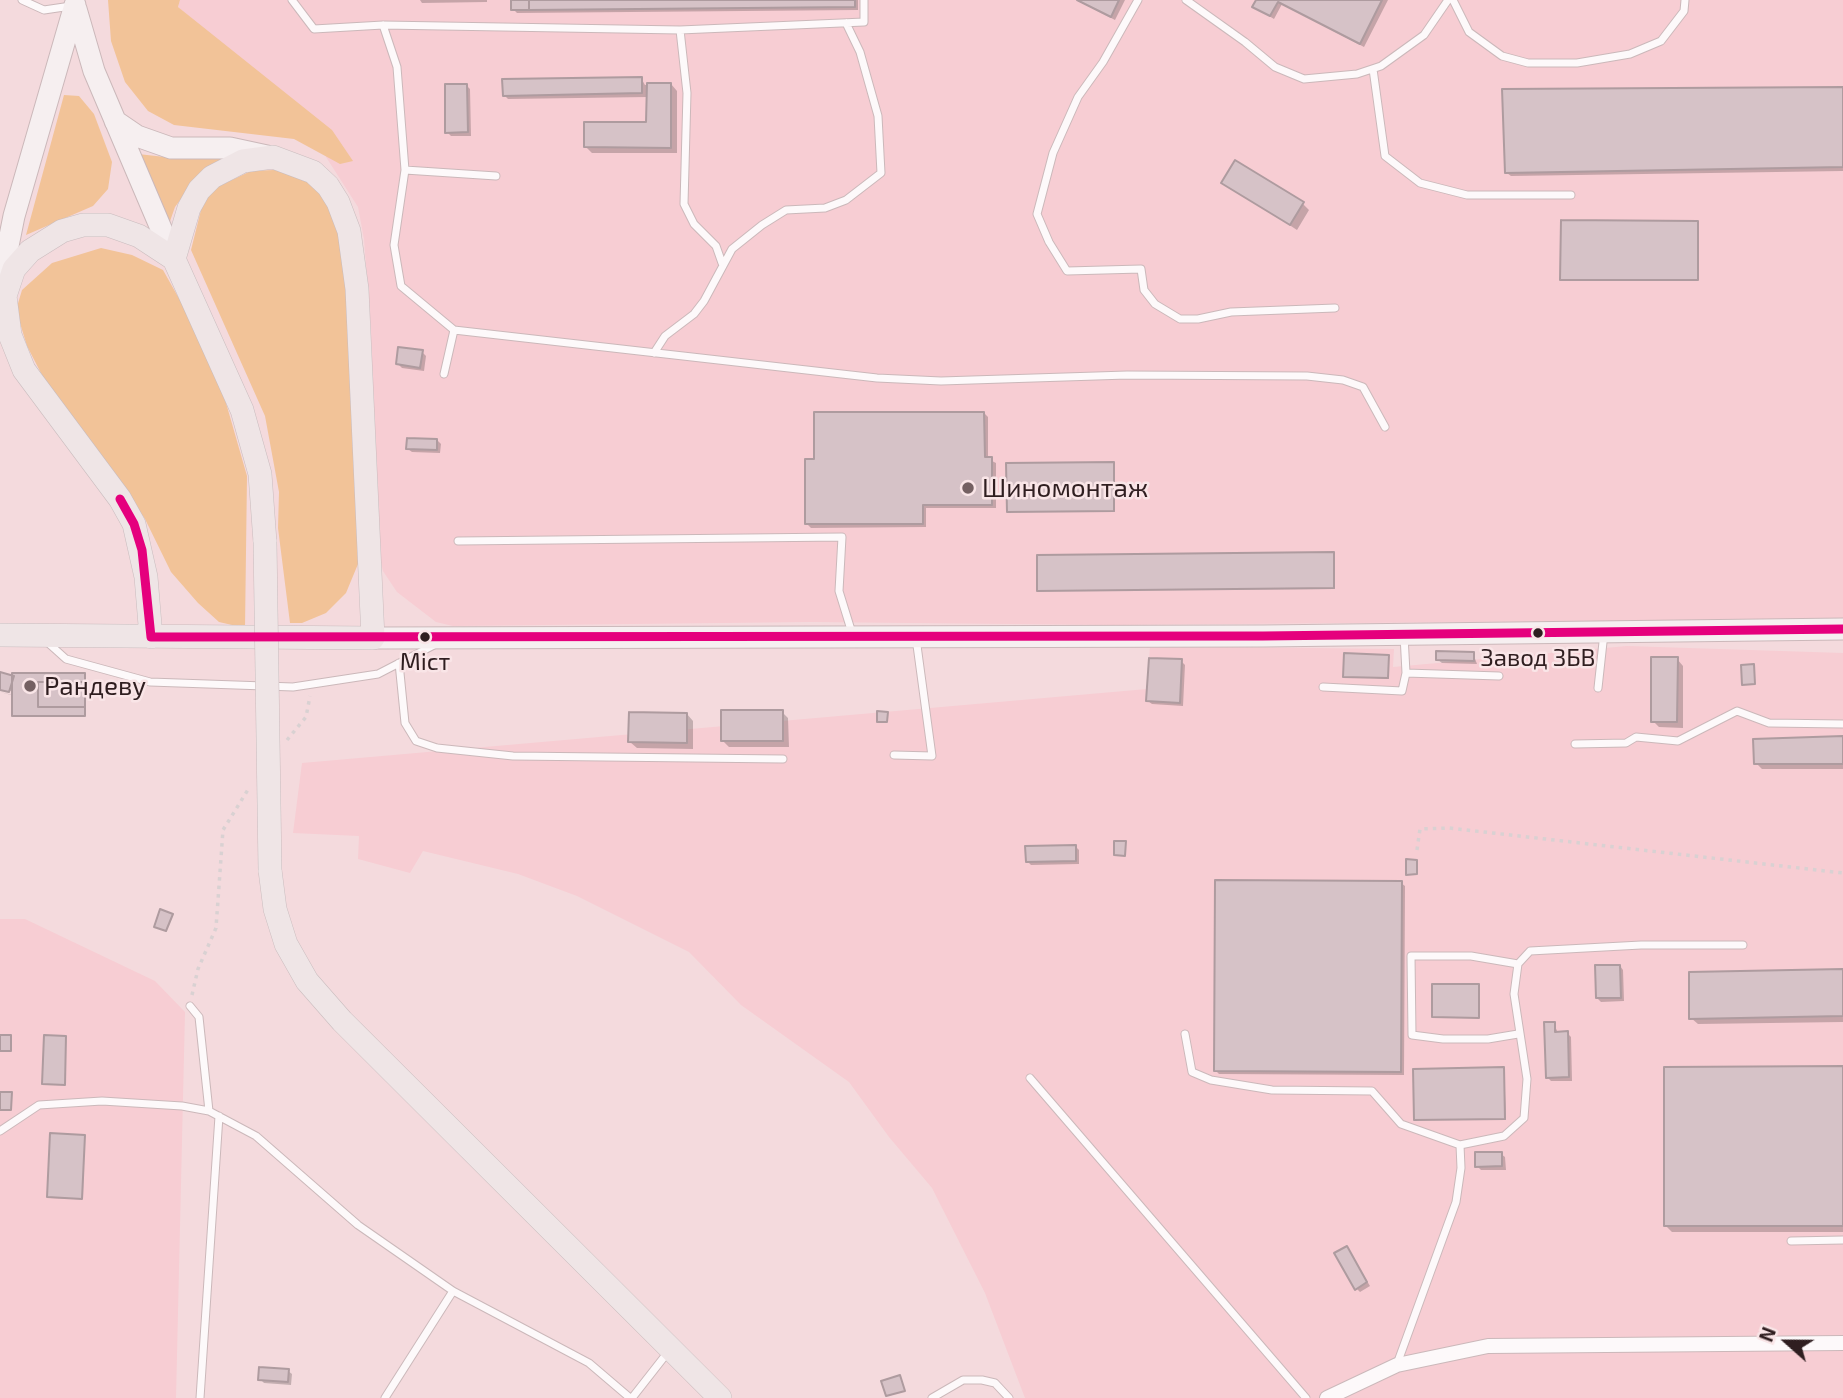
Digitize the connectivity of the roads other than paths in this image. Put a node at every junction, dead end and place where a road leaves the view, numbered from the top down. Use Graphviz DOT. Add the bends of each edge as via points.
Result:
graph roads {
  1 [pos="22,0"];
  2 [pos="292,0"];
  3 [pos="864,0"];
  4 [pos="1138,0"];
  5 [pos="1186,0"];
  6 [pos="1451,0"];
  7 [pos="1685,0"];
  8 [pos="75,3"];
  9 [pos="846,23"];
  10 [pos="383,25"];
  11 [pos="680,30"];
  12 [pos="1373,69"];
  13 [pos="114,121"];
  14 [pos="273,157"];
  15 [pos="405,170"];
  16 [pos="496,176"];
  17 [pos="1571,195"];
  18 [pos="174,259"];
  19 [pos="722,263"];
  20 [pos="5,296"];
  21 [pos="1335,308"];
  22 [pos="454,330"];
  23 [pos="653,352"];
  24 [pos="444,374"];
  25 [pos="1385,427"];
  26 [pos="458,541"];
  27 [pos="1843,628"];
  28 [pos="1605,633"];
  29 [pos="0,635"];
  30 [pos="41,635"];
  31 [pos="1404,635"];
  32 [pos="151,637"];
  33 [pos="853,637"];
  34 [pos="916,637"];
  35 [pos="373,638"];
  36 [pos="437,639"];
  37 [pos="399,663"];
  38 [pos="1406,673"];
  39 [pos="1499,676"];
  40 [pos="1323,687"];
  41 [pos="1598,688"];
  42 [pos="1843,724"];
  43 [pos="1575,744"];
  44 [pos="894,755"];
  45 [pos="783,759"];
  46 [pos="1743,945"];
  47 [pos="1518,964"];
  48 [pos="190,1006"];
  49 [pos="1185,1034"];
  50 [pos="1518,1034"];
  51 [pos="1030,1078"];
  52 [pos="209,1111"];
  53 [pos="219,1116"];
  54 [pos="0,1130"];
  55 [pos="1460,1145"];
  56 [pos="1843,1240"];
  57 [pos="1791,1241"];
  58 [pos="453,1291"];
  59 [pos="1843,1343"];
  60 [pos="670,1349"];
  61 [pos="1397,1365"];
  62 [pos="200,1398"];
  63 [pos="384,1398"];
  64 [pos="631,1398"];
  65 [pos="720,1398"];
  66 [pos="932,1398"];
  67 [pos="1009,1398"];
  68 [pos="1306,1398"];
  69 [pos="1327,1398"];
  1 -- 8 [label="lane" via="44,10"];
  2 -- 10 [label="lane" via="314,29"];
  3 -- 9 [label="lane" via="864,22"];
  4 -- 21 [label="lane" via="1077,97 1053,153 1037,214 1067,271 1141,269 1149,297 1180,318"];
  5 -- 12 [label="lane" via="1275,67 1304,79"];
  6 -- 7 [label="lane" via="1469,32 1511,61 1528,63 1577,63 1630,54 1661,41 1684,11"];
  6 -- 12 [label="lane" via="1424,35"];
  8 -- 13 [label="main road" via="83,39"];
  8 -- 20 [label="main road" via="14,216 5,261"];
  9 -- 11 [label="lane"];
  9 -- 19 [label="lane" via="860,52 878,116 881,173 846,200 825,208 786,210 732,249"];
  10 -- 11 [label="lane"];
  10 -- 15 [label="lane" via="397,67"];
  11 -- 19 [label="lane" via="687,93 684,204 694,224 716,246"];
  12 -- 17 [label="lane" via="1385,156 1420,183 1467,194"];
  13 -- 14 [label="main road" via="137,136 171,148 230,148"];
  13 -- 18 [label="main road"];
  14 -- 18 [label="main road" via="226,168 199,190"];
  14 -- 35 [label="main road" via="313,172 328,186 349,231 357,289"];
  15 -- 16 [label="lane"];
  15 -- 22 [label="lane" via="394,245 401,286"];
  18 -- 20 [label="main road" via="139,236 108,225 83,225 62,231 30,251 15,269"];
  18 -- 60 [label="main road, bridge" via="242,410 260,474 270,870 286,944 307,981 342,1021"];
  19 -- 23 [label="lane" via="694,314 664,336"];
  20 -- 32 [label="main road" via="10,335 24,370 134,524 146,577"];
  22 -- 23 [label="lane"];
  22 -- 24 [label="lane"];
  23 -- 25 [label="lane" via="941,381 1307,376 1363,387"];
  26 -- 33 [label="lane" via="842,537 839,591"];
  27 -- 28 [label="main road"];
  28 -- 31 [label="main road"];
  28 -- 41 [label="lane"];
  29 -- 30 [label="main road"];
  30 -- 32 [label="main road"];
  30 -- 37 [label="lane" via="66,659 150,682 293,687 377,674"];
  31 -- 34 [label="main road"];
  31 -- 38 [label="lane"];
  32 -- 35 [label="main road"];
  33 -- 34 [label="main road"];
  33 -- 36 [label="main road"];
  34 -- 44 [label="lane" via="932,756"];
  35 -- 36 [label="main road"];
  36 -- 37 [label="lane"];
  37 -- 45 [label="lane" via="405,723 415,741 437,748 513,756"];
  38 -- 39 [label="lane"];
  38 -- 40 [label="lane" via="1402,691"];
  42 -- 43 [label="lane" via="1769,723 1737,711 1678,741 1636,737 1626,743"];
  46 -- 47 [label="lane" via="1530,951"];
  47 -- 50 [label="lane" via="1514,993"];
  47 -- 50 [label="lane" via="1471,956 1411,956 1412,1035 1488,1039"];
  48 -- 52 [label="lane" via="199,1017"];
  49 -- 55 [label="lane" via="1192,1072 1211,1080 1272,1090 1372,1091 1401,1124"];
  50 -- 55 [label="lane" via="1527,1079 1524,1118 1504,1136"];
  51 -- 68 [label="lane"];
  52 -- 53 [label="lane"];
  52 -- 54 [label="lane" via="102,1101 39,1105"];
  53 -- 58 [label="lane" via="256,1136 358,1225"];
  53 -- 62 [label="lane"];
  55 -- 61 [label="lane" via="1456,1202"];
  56 -- 57 [label="lane"];
  58 -- 63 [label="lane"];
  58 -- 64 [label="lane" via="589,1363"];
  59 -- 61 [label="street" via="1488,1346"];
  60 -- 64 [label="lane"];
  60 -- 65 [label="main road"];
  61 -- 69 [label="street"];
  66 -- 67 [label="lane" via="963,1380 982,1380 996,1383"];
}
